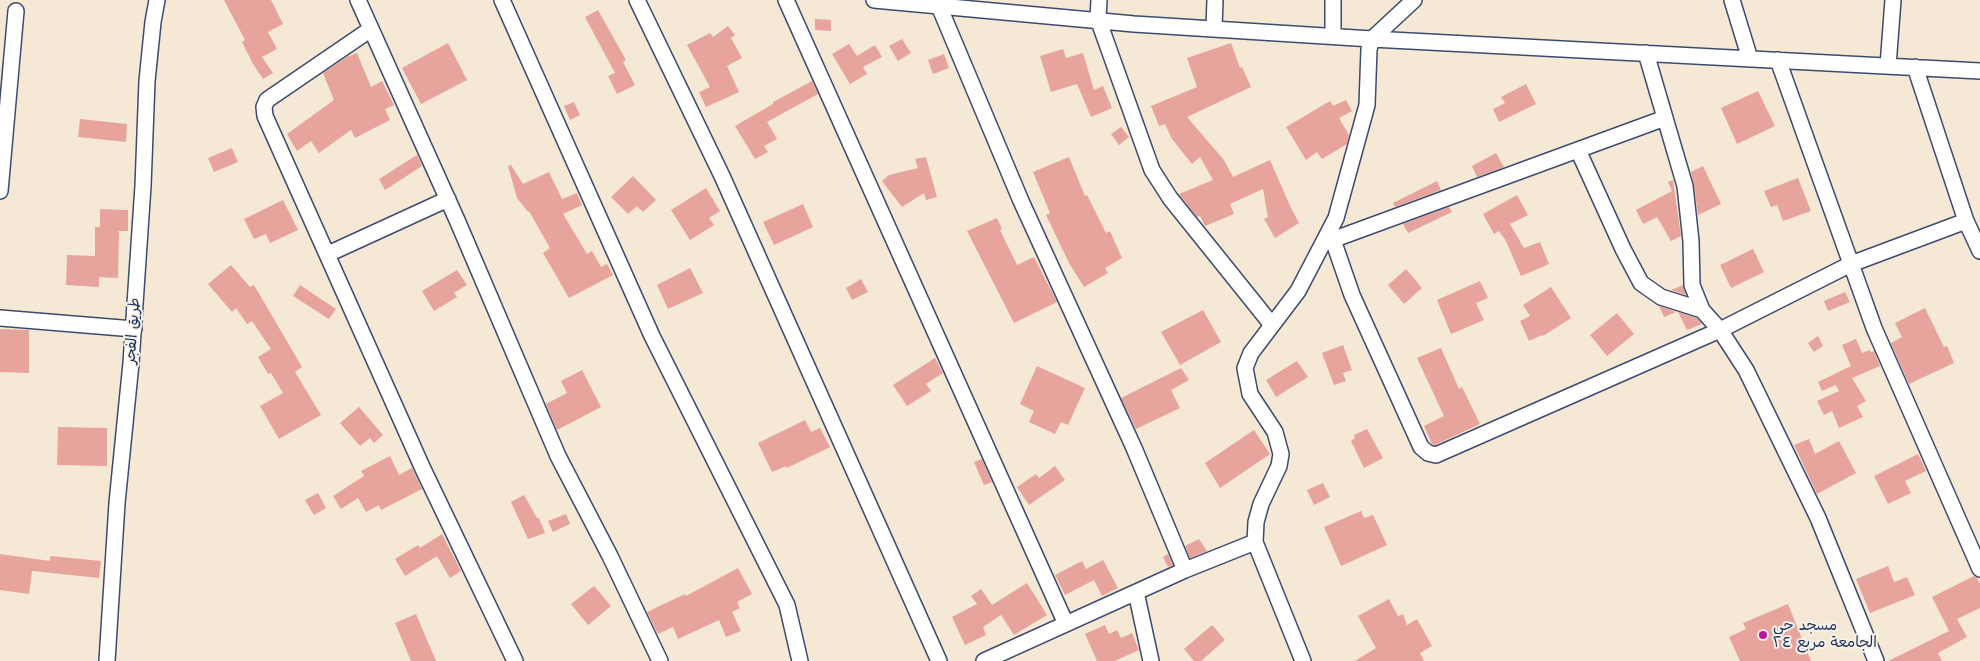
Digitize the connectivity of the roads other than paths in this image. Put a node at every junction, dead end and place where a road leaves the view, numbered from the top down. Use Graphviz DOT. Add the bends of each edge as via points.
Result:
graph roads {
  1 [pos="157,0"];
  2 [pos="358,0"];
  3 [pos="502,0"];
  4 [pos="637,0"];
  5 [pos="786,0"];
  6 [pos="881,0"];
  7 [pos="1099,0"];
  8 [pos="1215,0"];
  9 [pos="1333,0"];
  10 [pos="1414,0"];
  11 [pos="1732,0"];
  12 [pos="1894,0"];
  13 [pos="997,5"];
  14 [pos="939,6"];
  15 [pos="16,11"];
  16 [pos="1098,19"];
  17 [pos="1214,28"];
  18 [pos="371,29"];
  19 [pos="1333,36"];
  20 [pos="1372,39"];
  21 [pos="1646,53"];
  22 [pos="1750,59"];
  23 [pos="1778,60"];
  24 [pos="1888,66"];
  25 [pos="1915,67"];
  26 [pos="1980,71"];
  27 [pos="1665,118"];
  28 [pos="1578,150"];
  29 [pos="0,191"];
  30 [pos="448,199"];
  31 [pos="1966,221"];
  32 [pos="1328,242"];
  33 [pos="1980,252"];
  34 [pos="328,254"];
  35 [pos="1851,264"];
  36 [pos="1702,310"];
  37 [pos="0,318"];
  38 [pos="1272,325"];
  39 [pos="134,329"];
  40 [pos="1720,330"];
  41 [pos="1255,542"];
  42 [pos="1980,569"];
  43 [pos="1185,570"];
  44 [pos="1136,592"];
  45 [pos="1066,624"];
  46 [pos="1012,655"];
  47 [pos="107,661"];
  48 [pos="515,661"];
  49 [pos="660,661"];
  50 [pos="800,661"];
  51 [pos="939,661"];
  52 [pos="984,661"];
  53 [pos="1151,661"];
  54 [pos="1303,661"];
  55 [pos="1876,661"];
  1 -- 39 [label="street, طريق الفجر" via="147,82"];
  2 -- 18 [label="street"];
  3 -- 50 [label="street" via="652,336 787,605"];
  4 -- 51 [label="street" via="722,176"];
  5 -- 45 [label="street"];
  6 -- 14 [label="street"];
  7 -- 16 [label="street"];
  8 -- 17 [label="street"];
  9 -- 19 [label="street"];
  10 -- 20 [label="street"];
  11 -- 22 [label="street"];
  12 -- 24 [label="street"];
  13 -- 14 [label="street"];
  13 -- 16 [label="street"];
  14 -- 43 [label="street" via="1021,201 1134,448"];
  15 -- 29 [label="street"];
  16 -- 17 [label="street"];
  16 -- 38 [label="street" via="1152,170 1170,198"];
  17 -- 19 [label="street"];
  18 -- 30 [label="street"];
  18 -- 34 [label="street" via="268,100 264,107 265,116"];
  19 -- 20 [label="street"];
  20 -- 21 [label="street"];
  20 -- 32 [label="street" via="1367,105"];
  21 -- 22 [label="street"];
  21 -- 27 [label="street"];
  22 -- 23 [label="street"];
  23 -- 24 [label="street"];
  23 -- 35 [label="street"];
  24 -- 25 [label="street"];
  25 -- 26 [label="street"];
  25 -- 31 [label="street"];
  27 -- 28 [label="street"];
  27 -- 36 [label="street" via="1685,186 1692,285"];
  28 -- 32 [label="street"];
  28 -- 36 [label="street" via="1622,249 1641,283 1661,298"];
  30 -- 34 [label="street"];
  30 -- 49 [label="street" via="558,456"];
  31 -- 33 [label="street"];
  31 -- 35 [label="street"];
  32 -- 38 [label="street" via="1298,291"];
  32 -- 40 [label="street" via="1421,447 1436,455"];
  34 -- 48 [label="street" via="423,468"];
  35 -- 40 [label="street"];
  35 -- 42 [label="street" via="1874,328"];
  36 -- 40 [label="street"];
  37 -- 39 [label="street"];
  38 -- 41 [label="street" via="1251,353 1246,368 1250,394 1275,432 1281,454 1279,466 1261,504"];
  39 -- 47 [label="street, طريق الفجر"];
  40 -- 55 [label="street" via="1746,370 1818,518"];
  41 -- 43 [label="street"];
  41 -- 54 [label="street"];
  43 -- 44 [label="street"];
  44 -- 45 [label="street"];
  44 -- 53 [label="street"];
  45 -- 46 [label="street"];
  46 -- 52 [label="street"];
}
